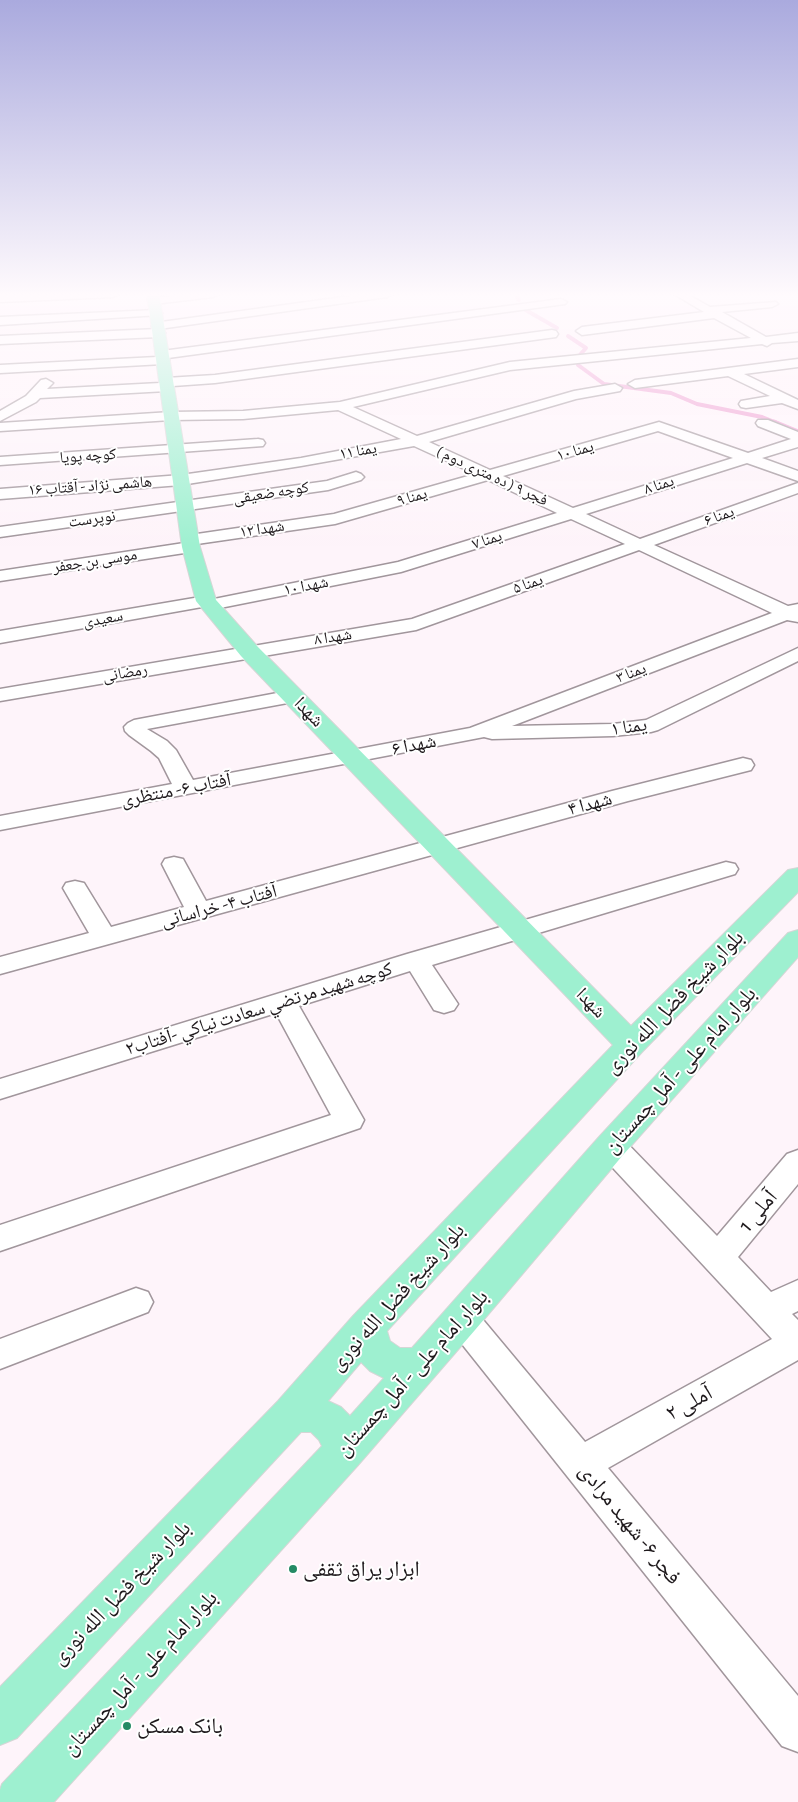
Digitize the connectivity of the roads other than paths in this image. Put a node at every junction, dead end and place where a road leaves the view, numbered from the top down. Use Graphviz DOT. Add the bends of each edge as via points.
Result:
graph roads {
  1 [pos="51,378"];
  2 [pos="165,378"];
  3 [pos="222,378"];
  4 [pos="462,378"];
  5 [pos="678,378"];
  6 [pos="688,378"];
  7 [pos="742,378"];
  8 [pos="635,384"];
  9 [pos="166,385"];
  10 [pos="615,388"];
  11 [pos="706,388"];
  12 [pos="35,394"];
  13 [pos="798,396"];
  14 [pos="782,398"];
  15 [pos="746,404"];
  16 [pos="798,405"];
  17 [pos="340,406"];
  18 [pos="3,413"];
  19 [pos="171,416"];
  20 [pos="763,423"];
  21 [pos="0,427"];
  22 [pos="798,437"];
  23 [pos="416,441"];
  24 [pos="798,442"];
  25 [pos="258,443"];
  26 [pos="176,450"];
  27 [pos="746,457"];
  28 [pos="0,461"];
  29 [pos="490,475"];
  30 [pos="798,476"];
  31 [pos="356,478"];
  32 [pos="181,480"];
  33 [pos="798,488"];
  34 [pos="0,494"];
  35 [pos="185,506"];
  36 [pos="572,513"];
  37 [pos="335,519"];
  38 [pos="0,532"];
  39 [pos="190,543"];
  40 [pos="640,544"];
  41 [pos="402,567"];
  42 [pos="0,576"];
  43 [pos="208,603"];
  44 [pos="795,613"];
  45 [pos="416,624"];
  46 [pos="0,637"];
  47 [pos="249,651"];
  48 [pos="798,654"];
  49 [pos="0,695"];
  50 [pos="293,696"];
  51 [pos="475,733"];
  52 [pos="352,757"];
  53 [pos="743,765"];
  54 [pos="186,788"];
  55 [pos="0,823"];
  56 [pos="438,845"];
  57 [pos="174,864"];
  58 [pos="726,869"];
  59 [pos="798,876"];
  60 [pos="75,888"];
  61 [pos="200,911"];
  62 [pos="518,928"];
  63 [pos="104,937"];
  64 [pos="798,939"];
  65 [pos="416,960"];
  66 [pos="0,965"];
  67 [pos="283,1001"];
  68 [pos="444,1004"];
  69 [pos="631,1045"];
  70 [pos="0,1089"];
  71 [pos="611,1146"];
  72 [pos="798,1162"];
  73 [pos="0,1238"];
  74 [pos="717,1259"];
  75 [pos="798,1294"];
  76 [pos="136,1302"];
  77 [pos="767,1311"];
  78 [pos="462,1319"];
  79 [pos="367,1327"];
  80 [pos="798,1343"];
  81 [pos="0,1354"];
  82 [pos="421,1364"];
  83 [pos="292,1414"];
  84 [pos="344,1451"];
  85 [pos="580,1464"];
  86 [pos="2,1707"];
  87 [pos="793,1715"];
  88 [pos="20,1802"];
  1 -- 12 [label="street"];
  2 -- 9 [label="main road, شهدا"];
  3 -- 9 [label="street"];
  4 -- 17 [label="street"];
  5 -- 8 [label="street"];
  6 -- 11 [label="street"];
  7 -- 14 [label="street"];
  9 -- 12 [label="street"];
  9 -- 19 [label="main road, شهدا"];
  10 -- 23 [label="street, یمنا ۱۱" via="574,395"];
  12 -- 18 [label="street"];
  13 -- 14 [label="street"];
  14 -- 15 [label="street"];
  14 -- 16 [label="street"];
  17 -- 19 [label="street" via="243,415"];
  17 -- 23 [label="street, فجر ۹ ( ده متری دوم )"];
  19 -- 21 [label="street"];
  19 -- 26 [label="main road, شهدا"];
  20 -- 22 [label="street"];
  23 -- 29 [label="street, فجر ۹ ( ده متری دوم )"];
  23 -- 32 [label="street, یمنا ۱۱"];
  24 -- 27 [label="street, یمنا ۸"];
  25 -- 26 [label="street, کوچه پویا"];
  26 -- 28 [label="street, کوچه پویا"];
  26 -- 32 [label="main road, شهدا"];
  27 -- 29 [label="street, یمنا ۱۰" via="659,426"];
  27 -- 30 [label="street"];
  27 -- 36 [label="street, یمنا ۸"];
  29 -- 36 [label="street, فجر ۹ ( ده متری دوم )"];
  29 -- 37 [label="street, یمنا ۹"];
  31 -- 35 [label="street, کوچه ضعیقی"];
  32 -- 34 [label="street, هاشمی نژاد - آقتاب ۱۶"];
  32 -- 35 [label="main road, شهدا"];
  33 -- 40 [label="street, یمنا ۶"];
  35 -- 38 [label="street, نوپرست"];
  35 -- 39 [label="main road, شهدا"];
  36 -- 40 [label="street, فجر ۹ ( ده متری دوم )"];
  36 -- 41 [label="street, یمنا ۷"];
  37 -- 39 [label="street, شهدا ۱۲"];
  39 -- 42 [label="street, موسی بن جعفر"];
  39 -- 43 [label="main road, شهدا"];
  40 -- 44 [label="street, فجر ۹ ( ده متری دوم )"];
  40 -- 45 [label="street, یمنا ۵"];
  41 -- 43 [label="street, شهدا ۱۰"];
  43 -- 46 [label="street, سعیدی"];
  43 -- 47 [label="main road, شهدا"];
  44 -- 51 [label="street, یمنا ۳"];
  45 -- 47 [label="street, شهدا ۸"];
  47 -- 49 [label="street, رمضانی"];
  47 -- 50 [label="main road, شهدا"];
  48 -- 51 [label="street, یمنا ۱" via="651,726"];
  50 -- 52 [label="main road, شهدا"];
  50 -- 54 [label="street" via="135,727 168,755"];
  51 -- 52 [label="street, شهدا ۶"];
  52 -- 54 [label="street, آفتاب ۶- منتظری"];
  52 -- 56 [label="main road, شهدا"];
  53 -- 56 [label="street, شهدا ۴"];
  54 -- 55 [label="street, آفتاب ۶- منتظری"];
  56 -- 61 [label="street, آفتاب ۴- خراسانی"];
  56 -- 62 [label="main road, شهدا"];
  57 -- 61 [label="street"];
  58 -- 62 [label="street, كوچه شهيد مرتضي سعادت نياكي -آفتاب۲"];
  59 -- 69 [label="main road, بلوار شیخ فضل الله نوری"];
  60 -- 63 [label="street"];
  61 -- 63 [label="street, آفتاب ۴- خراسانی"];
  62 -- 65 [label="street, كوچه شهيد مرتضي سعادت نياكي -آفتاب۲"];
  62 -- 69 [label="main road, شهدا"];
  63 -- 66 [label="street, آفتاب ۴- خراسانی"];
  64 -- 71 [label="main road, بلوار امام علی - آمل چمستان"];
  65 -- 67 [label="street, كوچه شهيد مرتضي سعادت نياكي -آفتاب۲"];
  65 -- 68 [label="street"];
  67 -- 70 [label="street, كوچه شهيد مرتضي سعادت نياكي -آفتاب۲"];
  67 -- 73 [label="street" via="349,1120"];
  69 -- 79 [label="main road, بلوار شیخ فضل الله نوری"];
  71 -- 74 [label="street"];
  71 -- 78 [label="main road, بلوار امام علی - آمل چمستان"];
  72 -- 74 [label="street, آملی 1"];
  74 -- 77 [label="street"];
  75 -- 77 [label="street"];
  76 -- 81 [label="street"];
  77 -- 80 [label="street"];
  78 -- 82 [label="main road, بلوار امام علی - آمل چمستان"];
  78 -- 85 [label="street, فجر ۶- شهید مرادی"];
  79 -- 82 [label="main road" via="374,1350 384,1359 396,1364"];
  79 -- 83 [label="main road, بلوار شیخ فضل الله نوری"];
  80 -- 85 [label="street, آملی ۲"];
  82 -- 84 [label="main road, بلوار امام علی - آمل چمستان"];
  83 -- 84 [label="main road" via="314,1414 327,1420 336,1429"];
  83 -- 86 [label="main road, بلوار شیخ فضل الله نوری"];
  84 -- 88 [label="main road, بلوار امام علی - آمل چمستان"];
  85 -- 87 [label="street, فجر ۶- شهید مرادی"];
}
